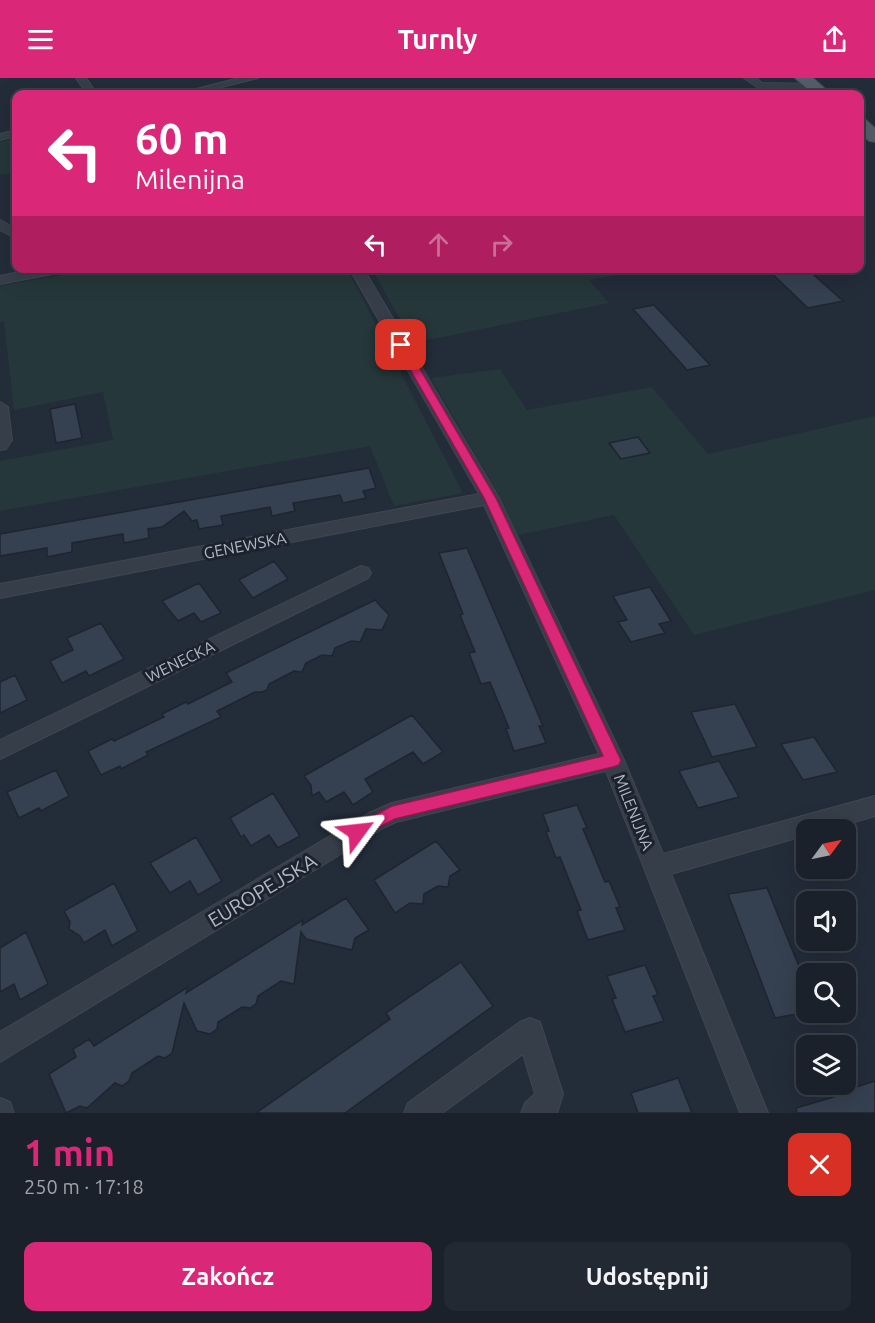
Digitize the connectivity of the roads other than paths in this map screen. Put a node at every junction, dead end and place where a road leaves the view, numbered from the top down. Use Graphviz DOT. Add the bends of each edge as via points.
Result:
graph roads {
  1 [pos="253,78"];
  2 [pos="748,78"];
  3 [pos="813,87"];
  4 [pos="200,90"];
  5 [pos="37,273"];
  6 [pos="359,273"];
  7 [pos="0,280"];
  8 [pos="0,407"];
  9 [pos="0,445"];
  10 [pos="490,498"];
  11 [pos="361,573"];
  12 [pos="0,591"];
  13 [pos="0,750"];
  14 [pos="613,760"];
  15 [pos="875,806"];
  16 [pos="657,867"];
  17 [pos="0,1048"];
  18 [pos="418,1113"];
  19 [pos="535,1113"];
  20 [pos="754,1113"];
  1 -- 4 [label="street"];
  2 -- 3 [label="street" via="760,86"];
  5 -- 7 [label="street"];
  6 -- 10 [label="street, MILENIJNA"];
  8 -- 9 [label="street" via="4,440"];
  10 -- 12 [label="street, GENEWSKA"];
  10 -- 14 [label="street, MILENIJNA"];
  11 -- 13 [label="street, WENECKA"];
  14 -- 16 [label="street, MILENIJNA"];
  14 -- 17 [label="street, EUROPEJSKA" via="392,813 377,820"];
  15 -- 16 [label="street"];
  16 -- 20 [label="street, MILENIJNA"];
  18 -- 19 [label="street" via="530,1032 549,1094 546,1105"];
}
